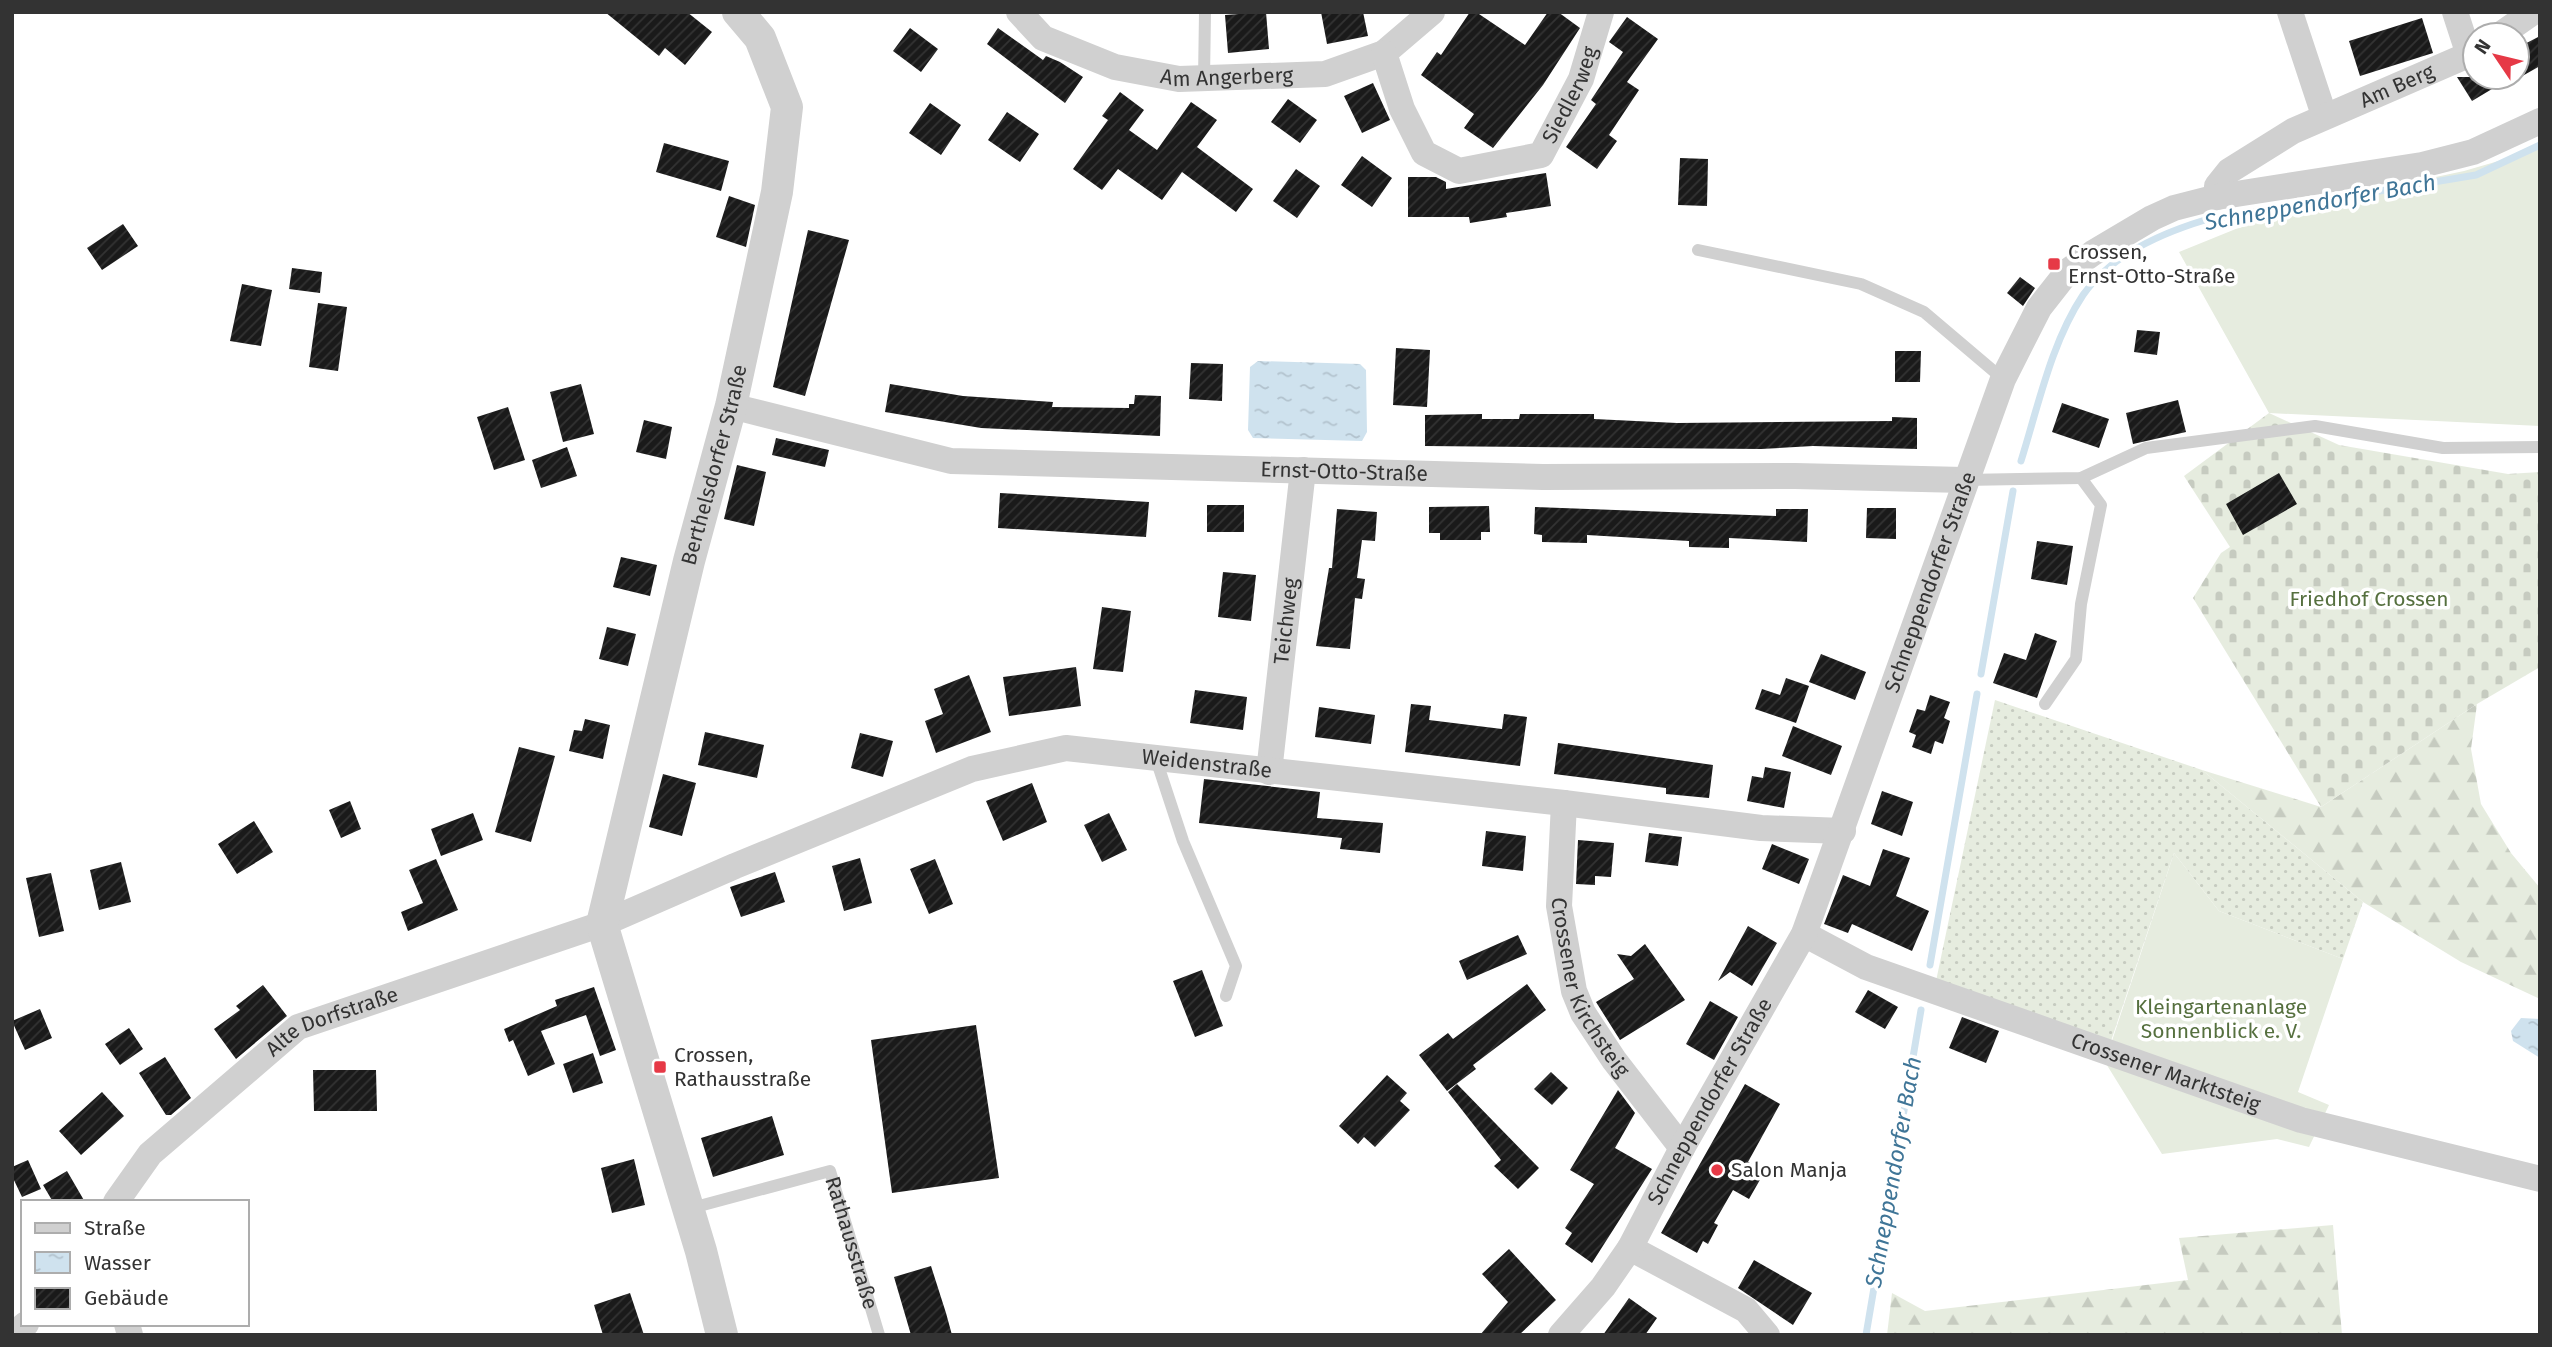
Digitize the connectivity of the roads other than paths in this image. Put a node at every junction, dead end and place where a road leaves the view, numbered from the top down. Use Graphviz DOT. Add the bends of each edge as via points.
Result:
graph roads {
  1 [pos="738,12"];
  2 [pos="1019,12"];
  3 [pos="1205,12"];
  4 [pos="1432,12"];
  5 [pos="1601,12"];
  6 [pos="2290,12"];
  7 [pos="1384,54"];
  8 [pos="2461,58"];
  9 [pos="1204,79"];
  10 [pos="2324,115"];
  11 [pos="2540,121"];
  12 [pos="2217,197"];
  13 [pos="1698,250"];
  14 [pos="2003,379"];
  15 [pos="731,406"];
  16 [pos="2540,447"];
  17 [pos="1303,470"];
  18 [pos="2081,478"];
  19 [pos="1964,480"];
  20 [pos="2045,704"];
  21 [pos="1156,758"];
  22 [pos="1269,772"];
  23 [pos="1564,803"];
  24 [pos="1843,831"];
  25 [pos="602,924"];
  26 [pos="1804,934"];
  27 [pos="1226,996"];
  28 [pos="1682,1148"];
  29 [pos="2540,1179"];
  30 [pos="117,1200"];
  31 [pos="688,1209"];
  32 [pos="1630,1248"];
  33 [pos="722,1335"];
  34 [pos="878,1335"];
  35 [pos="1561,1335"];
  36 [pos="1767,1335"];
  1 -- 15 [label="street, Berthelsdorfer Straße" via="760,38 787,107 777,192"];
  2 -- 9 [label="street, Am Angerberg" via="1043,38 1115,67"];
  3 -- 9 [label="lane"];
  4 -- 7 [label="street, Am Angerberg"];
  5 -- 7 [label="street, Siedlerweg" via="1581,79 1541,155 1459,171 1424,153 1402,109"];
  6 -- 10 [label="street"];
  7 -- 9 [label="street, Am Angerberg" via="1325,74"];
  8 -- 10 [label="street, Am Berg"];
  10 -- 12 [label="street, Am Berg" via="2229,171 2217,186"];
  11 -- 12 [label="street, Schneppendorfer Straße" via="2473,152 2422,165"];
  12 -- 14 [label="street, Schneppendorfer Straße" via="2152,218 2068,271 2039,308"];
  13 -- 14 [label="lane" via="1861,284 1924,312"];
  14 -- 19 [label="street, Schneppendorfer Straße"];
  15 -- 17 [label="street, Ernst-Otto-Straße" via="951,461"];
  15 -- 25 [label="street, Berthelsdorfer Straße"];
  16 -- 18 [label="lane" via="2443,449 2315,426 2146,448"];
  17 -- 19 [label="street, Ernst-Otto-Straße"];
  17 -- 22 [label="street, Teichweg"];
  18 -- 19 [label="lane"];
  18 -- 20 [label="lane" via="2101,505 2081,604 2076,659"];
  19 -- 24 [label="street, Schneppendorfer Straße"];
  21 -- 22 [label="street, Weidenstraße"];
  21 -- 25 [label="street, Weidenstraße" via="1066,748 972,769"];
  21 -- 27 [label="lane" via="1183,841 1236,966"];
  22 -- 23 [label="street, Weidenstraße"];
  23 -- 24 [label="street, Weidenstraße" via="1761,828"];
  23 -- 28 [label="street, Crossener Kirchsteig" via="1559,906 1574,991 1614,1060"];
  24 -- 26 [label="street, Schneppendorfer Straße"];
  25 -- 30 [label="street, Alte Dorfstraße" via="298,1027 150,1154"];
  25 -- 31 [label="street"];
  26 -- 28 [label="street, Schneppendorfer Straße"];
  26 -- 29 [label="street, Crossener Marktsteig" via="1866,967 2301,1120"];
  28 -- 32 [label="street, Schneppendorfer Straße"];
  31 -- 33 [label="street"];
  31 -- 34 [label="lane, Rathausstraße" via="830,1171"];
  32 -- 35 [label="street, Schneppendorfer Straße"];
  32 -- 36 [label="street" via="1746,1310"];
}
